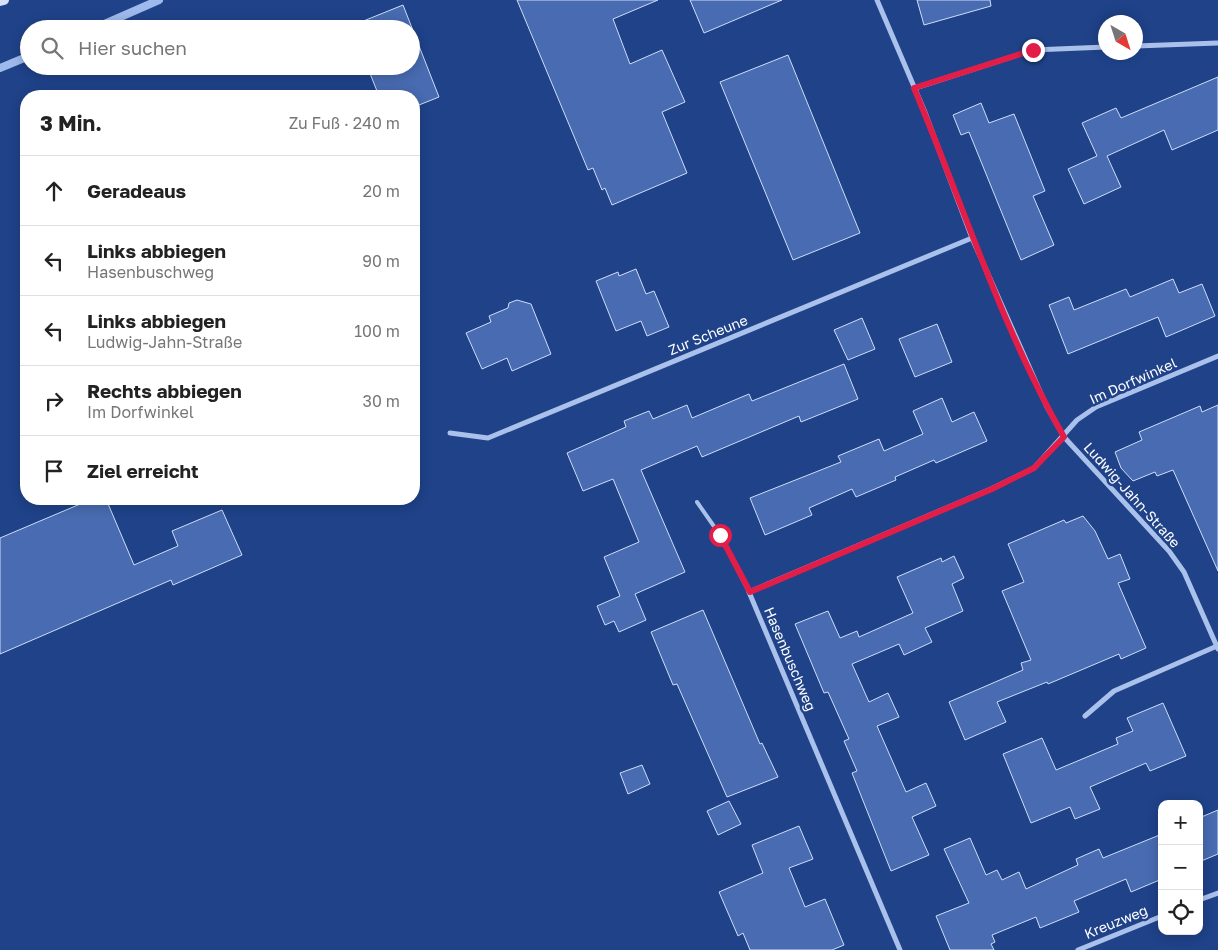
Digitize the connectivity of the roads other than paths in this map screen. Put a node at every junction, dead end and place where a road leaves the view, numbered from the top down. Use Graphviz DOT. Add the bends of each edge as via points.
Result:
graph roads {
  1 [pos="4,0"];
  2 [pos="877,0"];
  3 [pos="0,1"];
  4 [pos="1218,42"];
  5 [pos="1143,46"];
  6 [pos="1098,47"];
  7 [pos="914,88"];
  8 [pos="972,238"];
  9 [pos="1218,356"];
  10 [pos="450,433"];
  11 [pos="1064,437"];
  12 [pos="697,502"];
  13 [pos="750,592"];
  14 [pos="1217,648"];
  15 [pos="1085,716"];
  16 [pos="1218,893"];
  17 [pos="1203,899"];
  18 [pos="1158,918"];
  19 [pos="900,950"];
  20 [pos="1078,950"];
  1 -- 3 [label="street"];
  2 -- 7 [label="street, Ludwig-Jahn-Straße"];
  4 -- 5 [label="street"];
  6 -- 7 [label="street" via="1033,50"];
  7 -- 8 [label="street, Ludwig-Jahn-Straße"];
  8 -- 10 [label="street, Zur Scheune" via="488,438"];
  8 -- 11 [label="street, Ludwig-Jahn-Straße" via="1047,407"];
  9 -- 11 [label="street, Im Dorfwinkel" via="1096,408 1077,420"];
  11 -- 13 [label="street" via="1034,468 992,489"];
  11 -- 14 [label="street, Ludwig-Jahn-Straße" via="1169,551 1184,572"];
  12 -- 13 [label="lane" via="720,535"];
  13 -- 19 [label="street, Hasenbuschweg"];
  14 -- 15 [label="street, Ludwig-Jahn-Straße" via="1114,690"];
  16 -- 17 [label="street"];
  18 -- 20 [label="street, Kreuzweg"];
}
